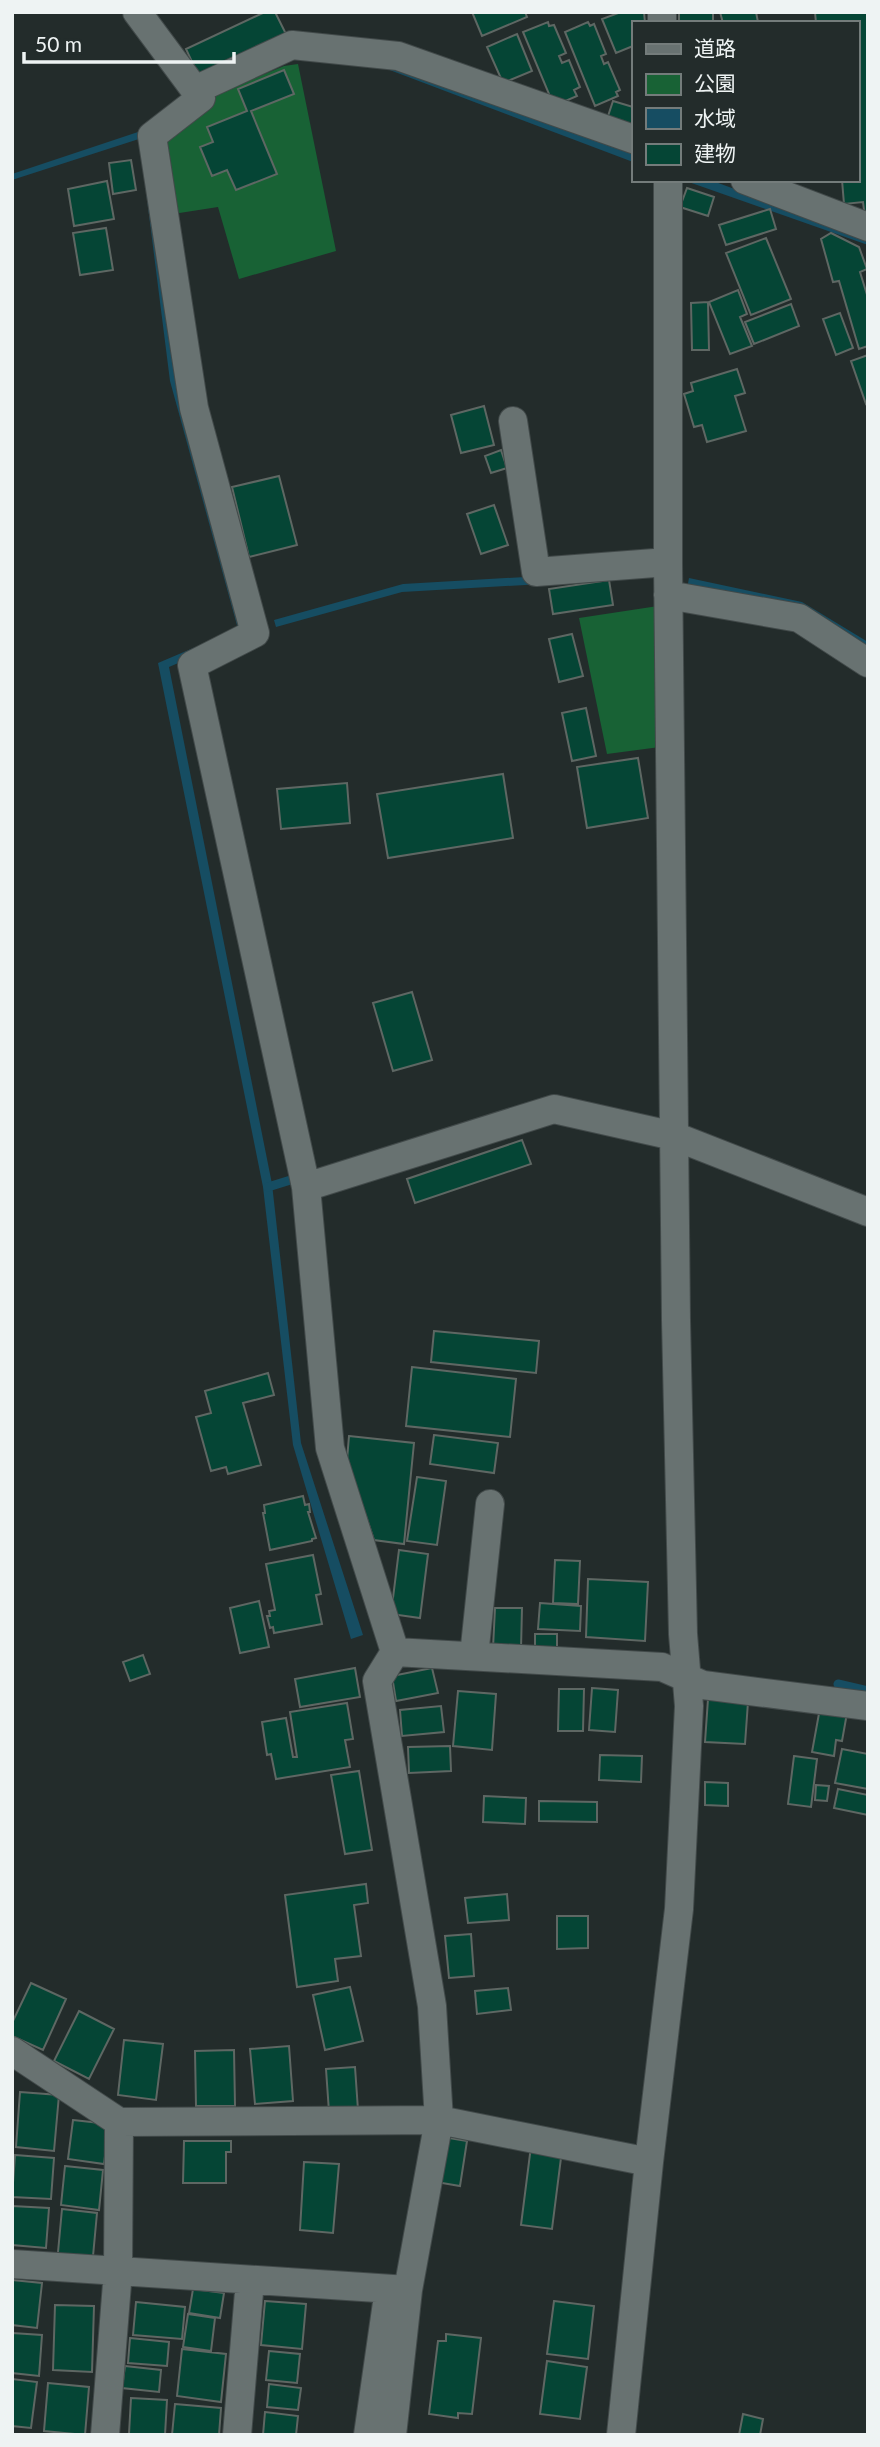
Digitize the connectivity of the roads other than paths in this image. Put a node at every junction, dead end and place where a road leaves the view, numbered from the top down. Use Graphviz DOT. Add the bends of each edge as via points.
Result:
graph roads {
  1 [pos="137,12"];
  2 [pos="195,90"];
  3 [pos="632,139"];
  4 [pos="668,182"];
  5 [pos="750,182"];
  6 [pos="868,226"];
  7 [pos="513,421"];
  8 [pos="668,562"];
  9 [pos="668,596"];
  10 [pos="868,663"];
  11 [pos="674,1136"];
  12 [pos="306,1187"];
  13 [pos="868,1212"];
  14 [pos="490,1504"];
  15 [pos="396,1653"];
  16 [pos="474,1656"];
  17 [pos="686,1676"];
  18 [pos="868,1706"];
  19 [pos="12,2051"];
  20 [pos="439,2120"];
  21 [pos="119,2122"];
  22 [pos="649,2162"];
  23 [pos="12,2264"];
  24 [pos="118,2271"];
  25 [pos="250,2280"];
  26 [pos="399,2290"];
  27 [pos="105,2435"];
  28 [pos="237,2435"];
  29 [pos="368,2435"];
  30 [pos="392,2435"];
  31 [pos="621,2435"];
  1 -- 2 [label="street"];
  2 -- 3 [label="street" via="292,45 398,56"];
  2 -- 12 [label="street" via="201,98 152,136 194,408 255,633 192,666"];
  4 -- 8 [label="street"];
  5 -- 6 [label="street"];
  7 -- 8 [label="street" via="536,572"];
  8 -- 9 [label="street"];
  9 -- 10 [label="street" via="799,618"];
  9 -- 11 [label="street"];
  11 -- 12 [label="street" via="554,1109"];
  11 -- 13 [label="street"];
  11 -- 17 [label="street"];
  12 -- 15 [label="street" via="330,1448"];
  14 -- 16 [label="street"];
  15 -- 16 [label="street"];
  15 -- 20 [label="street" via="377,1681 432,2006"];
  16 -- 17 [label="street" via="662,1667"];
  17 -- 18 [label="street" via="703,1685"];
  17 -- 22 [label="street" via="690,1706 679,1909"];
  19 -- 21 [label="street"];
  20 -- 21 [label="street"];
  20 -- 22 [label="street"];
  20 -- 26 [label="street"];
  21 -- 24 [label="street"];
  22 -- 31 [label="street"];
  23 -- 24 [label="street"];
  24 -- 25 [label="street"];
  24 -- 27 [label="street"];
  25 -- 26 [label="street"];
  25 -- 28 [label="street"];
  26 -- 29 [label="street"];
  26 -- 30 [label="street"];
}
